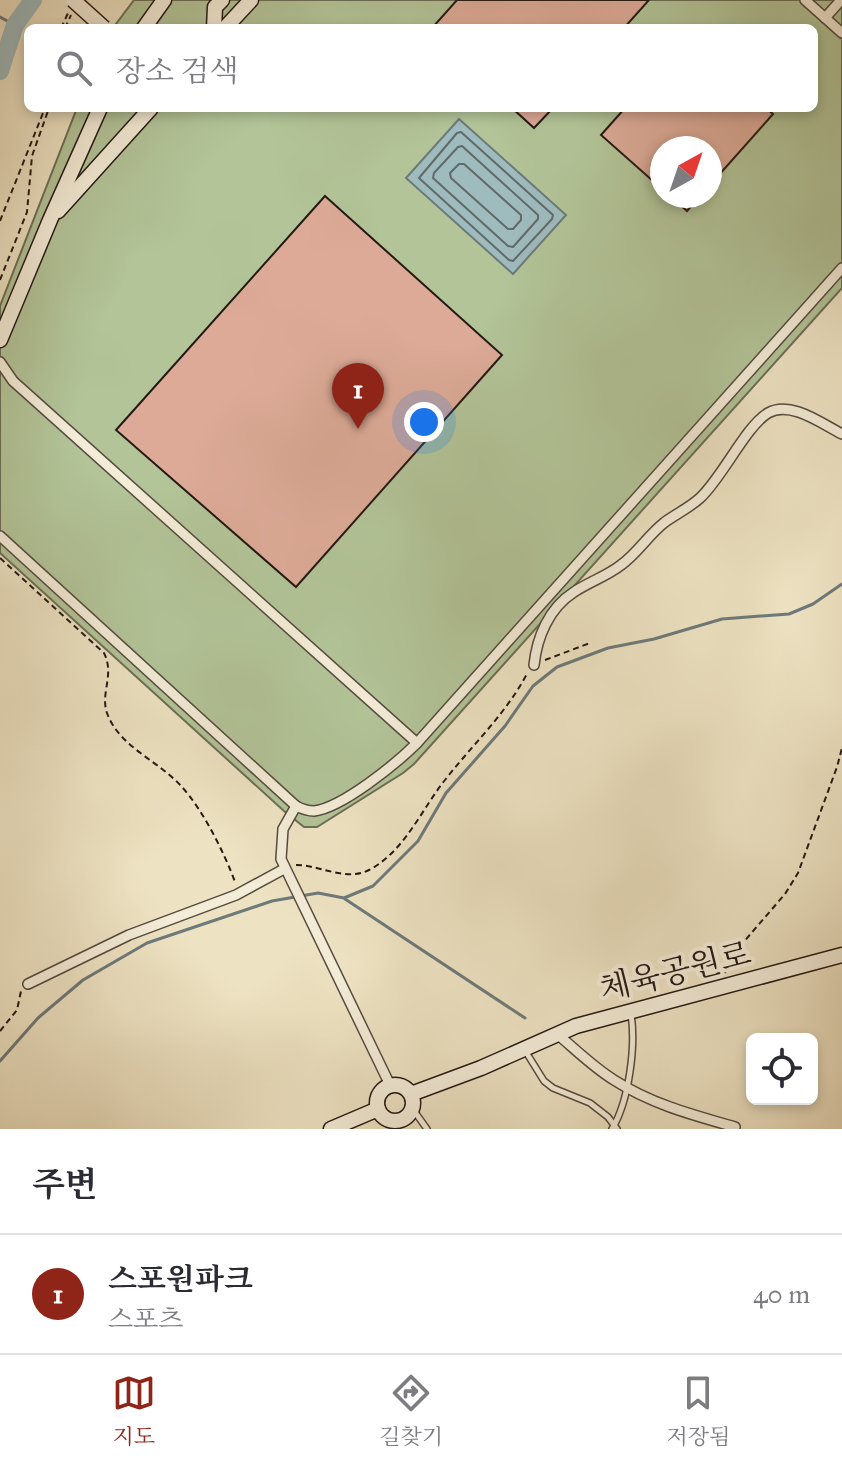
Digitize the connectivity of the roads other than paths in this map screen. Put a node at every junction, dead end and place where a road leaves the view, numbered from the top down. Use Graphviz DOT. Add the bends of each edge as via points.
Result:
graph roads {
  1 [pos="164,0"];
  2 [pos="222,0"];
  3 [pos="251,0"];
  4 [pos="805,0"];
  5 [pos="841,0"];
  6 [pos="71,6"];
  7 [pos="825,18"];
  8 [pos="98,24"];
  9 [pos="146,24"];
  10 [pos="214,24"];
  11 [pos="229,24"];
  12 [pos="842,33"];
  13 [pos="98,112"];
  14 [pos="147,112"];
  15 [pos="50,220"];
  16 [pos="842,268"];
  17 [pos="0,340"];
  18 [pos="0,362"];
  19 [pos="842,434"];
  20 [pos="0,536"];
  21 [pos="534,665"];
  22 [pos="417,743"];
  23 [pos="296,806"];
  24 [pos="286,872"];
  25 [pos="842,955"];
  26 [pos="28,984"];
  27 [pos="631,1012"];
  28 [pos="556,1033"];
  29 [pos="523,1048"];
  30 [pos="390,1085"];
  31 [pos="626,1087"];
  32 [pos="412,1101"];
  33 [pos="378,1109"];
  34 [pos="401,1124"];
  35 [pos="614,1128"];
  36 [pos="737,1128"];
  37 [pos="331,1129"];
  38 [pos="427,1129"];
  1 -- 9 [label="main road"];
  2 -- 10 [label="main road" via="215,7"];
  3 -- 11 [label="main road"];
  4 -- 7 [label="street"];
  5 -- 7 [label="street"];
  6 -- 8 [label="main road, bridge"];
  7 -- 12 [label="street"];
  13 -- 15 [label="main road"];
  14 -- 15 [label="main road"];
  15 -- 17 [label="main road"];
  16 -- 22 [label="street"];
  18 -- 22 [label="street" via="13,381"];
  19 -- 21 [label="street" via="794,410 768,413 703,496 665,522 626,562 573,593 558,608 536,644"];
  20 -- 23 [label="street"];
  22 -- 23 [label="street" via="353,793 318,811"];
  23 -- 24 [label="street" via="280,846"];
  24 -- 26 [label="street" via="129,935"];
  24 -- 30 [label="street"];
  25 -- 27 [label="main road, 체육공원로"];
  27 -- 28 [label="main road, 체육공원로"];
  27 -- 31 [label="lane"];
  28 -- 29 [label="main road, 체육공원로"];
  28 -- 31 [label="street"];
  29 -- 32 [label="main road, 체육공원로"];
  29 -- 35 [label="lane" via="544,1081 590,1103"];
  30 -- 32 [label="main road" via="402,1086"];
  30 -- 33 [label="main road" via="380,1093"];
  31 -- 35 [label="lane"];
  31 -- 36 [label="street"];
  32 -- 34 [label="main road"];
  32 -- 38 [label="lane"];
  33 -- 34 [label="main road"];
  33 -- 37 [label="main road"];
}
